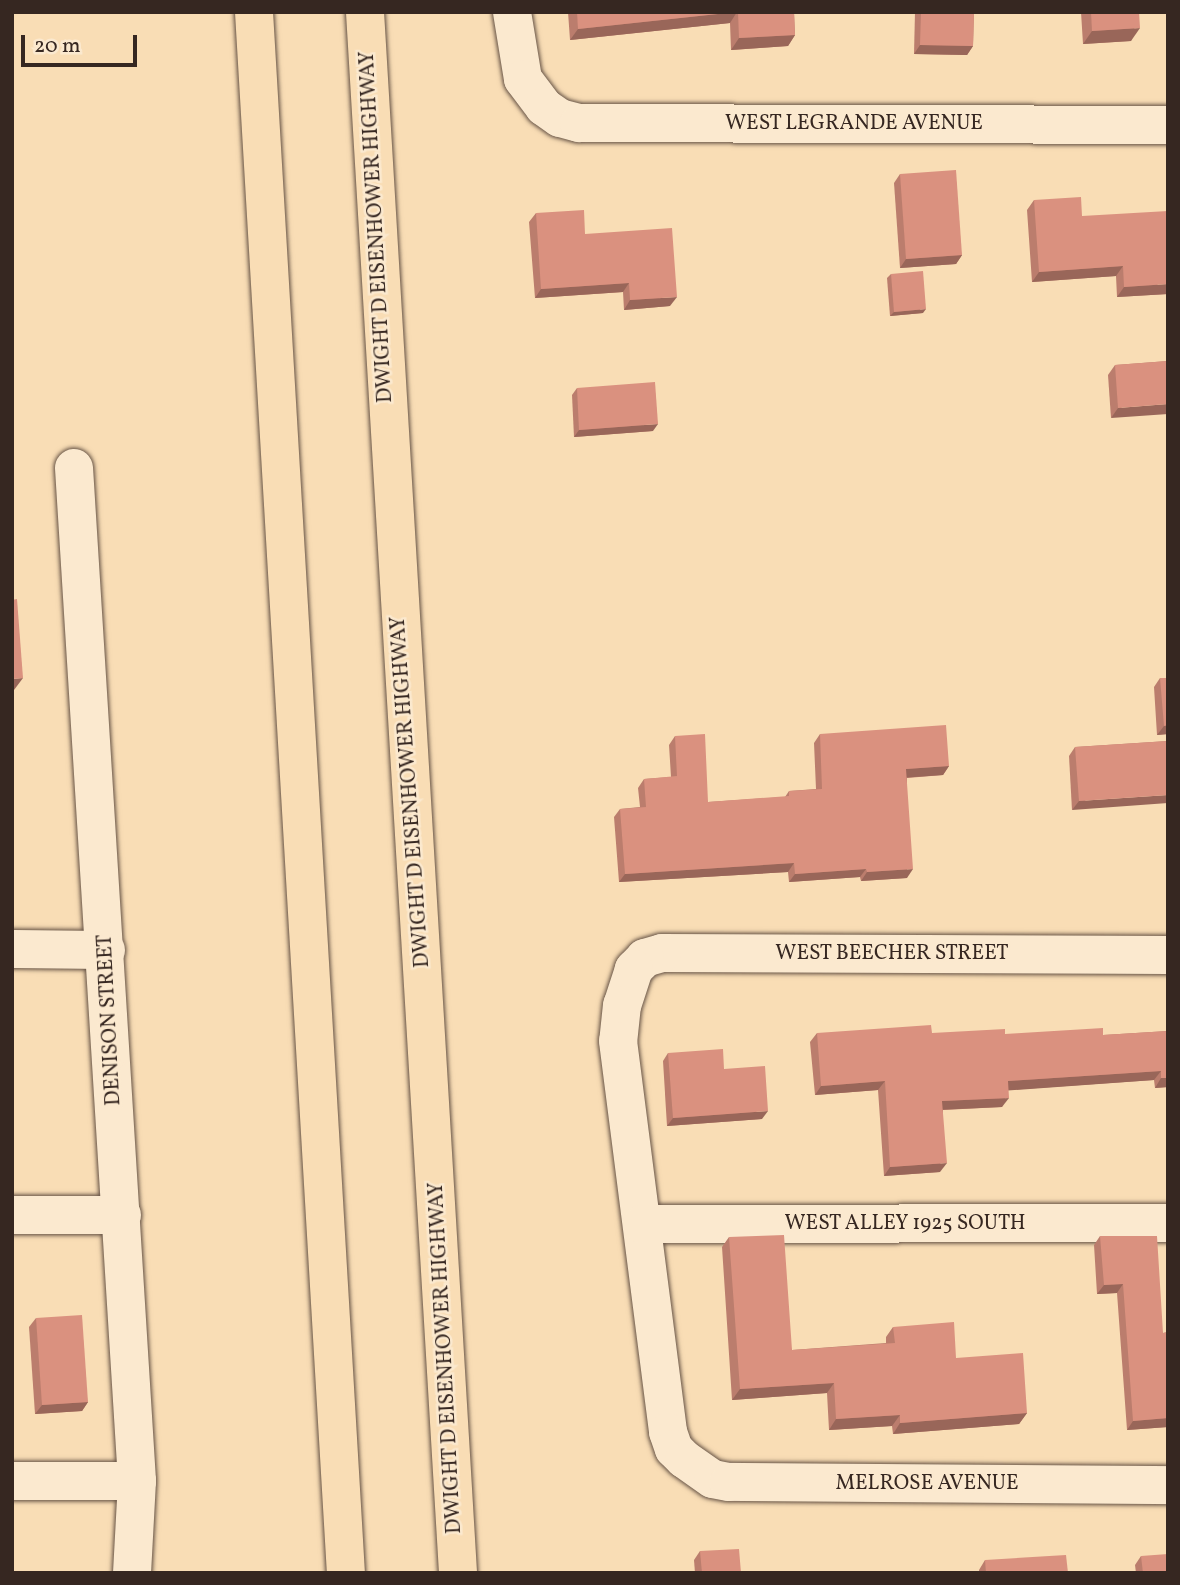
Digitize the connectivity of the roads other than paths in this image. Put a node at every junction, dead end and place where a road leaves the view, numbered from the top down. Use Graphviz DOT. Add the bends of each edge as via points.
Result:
graph roads {
  1 [pos="254,12"];
  2 [pos="365,12"];
  3 [pos="512,12"];
  4 [pos="1168,125"];
  5 [pos="74,468"];
  6 [pos="12,949"];
  7 [pos="106,950"];
  8 [pos="1168,955"];
  9 [pos="12,1215"];
  10 [pos="122,1215"];
  11 [pos="1168,1223"];
  12 [pos="642,1224"];
  13 [pos="12,1481"];
  14 [pos="137,1481"];
  15 [pos="1168,1485"];
  16 [pos="132,1573"];
  17 [pos="346,1573"];
  18 [pos="458,1573"];
  1 -- 17 [label="highway"];
  2 -- 18 [label="highway, DWIGHT D EISENHOWER HIGHWAY"];
  3 -- 4 [label="street, WEST LEGRANDE AVENUE" via="523,79 544,107 560,118 599,124"];
  5 -- 7 [label="street, DENISON STREET"];
  6 -- 7 [label="street"];
  7 -- 10 [label="street, DENISON STREET"];
  8 -- 12 [label="street, WEST BEECHER STREET" via="662,953 645,958 629,981 618,1041"];
  9 -- 10 [label="street"];
  10 -- 14 [label="street, DENISON STREET"];
  11 -- 12 [label="street, WEST ALLEY 1925 SOUTH"];
  12 -- 15 [label="street, MELROSE AVENUE" via="668,1432 674,1449 713,1479"];
  13 -- 14 [label="street"];
  14 -- 16 [label="street, DENISON STREET"];
}
